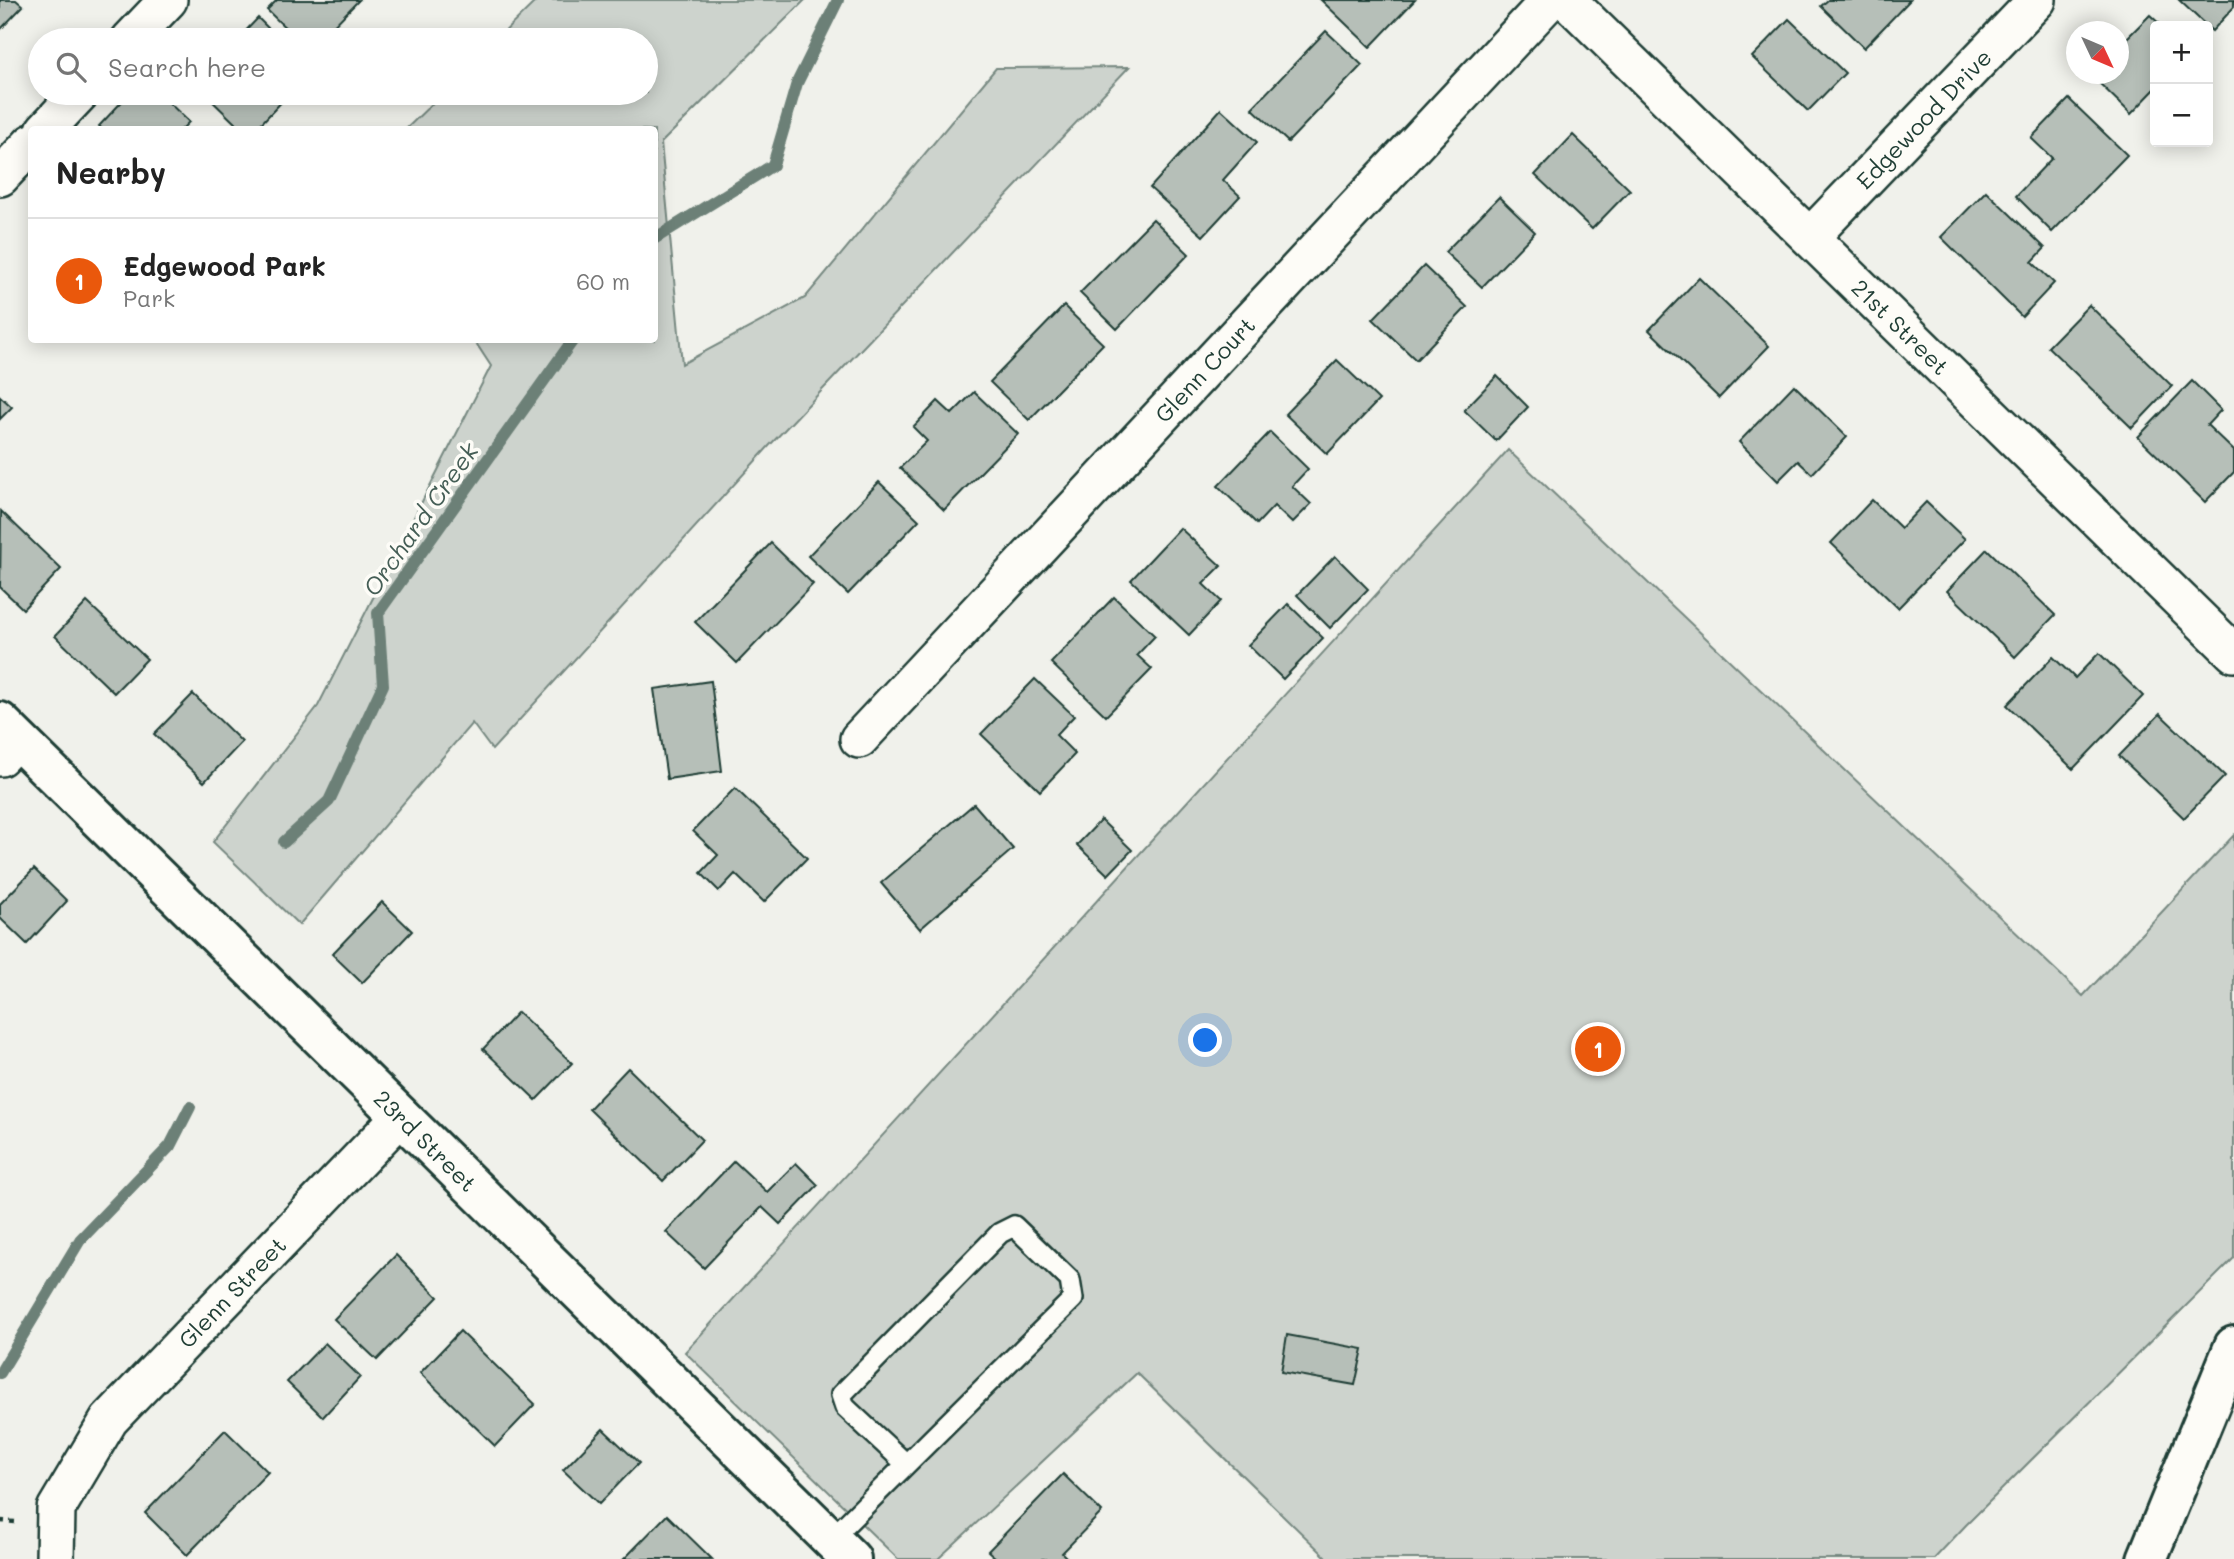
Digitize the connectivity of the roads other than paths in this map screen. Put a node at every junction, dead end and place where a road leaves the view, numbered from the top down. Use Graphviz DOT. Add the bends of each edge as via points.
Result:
graph roads {
  1 [pos="168,0"];
  2 [pos="1550,0"];
  3 [pos="1567,0"];
  4 [pos="2037,0"];
  5 [pos="141,28"];
  6 [pos="69,105"];
  7 [pos="49,126"];
  8 [pos="28,147"];
  9 [pos="0,177"];
  10 [pos="1810,237"];
  11 [pos="2234,653"];
  12 [pos="6,739"];
  13 [pos="859,739"];
  14 [pos="401,1116"];
  15 [pos="2234,1346"];
  16 [pos="906,1464"];
  17 [pos="841,1549"];
  18 [pos="55,1559"];
  19 [pos="2147,1559"];
  1 -- 5 [label="street"];
  2 -- 13 [label="street, Glenn Court"];
  3 -- 10 [label="street, 21st Street"];
  4 -- 10 [label="street, Edgewood Drive"];
  6 -- 7 [label="street"];
  8 -- 9 [label="street"];
  10 -- 11 [label="street, 21st Street"];
  12 -- 14 [label="street, 23rd Street"];
  14 -- 17 [label="street, 23rd Street"];
  14 -- 18 [label="street, Glenn Street" via="109,1420 56,1509"];
  15 -- 19 [label="street"];
  16 -- 16 [label="lane" via="1073,1299 1070,1280 1014,1226 1000,1233 841,1395 845,1407"];
  16 -- 17 [label="lane"];
}
